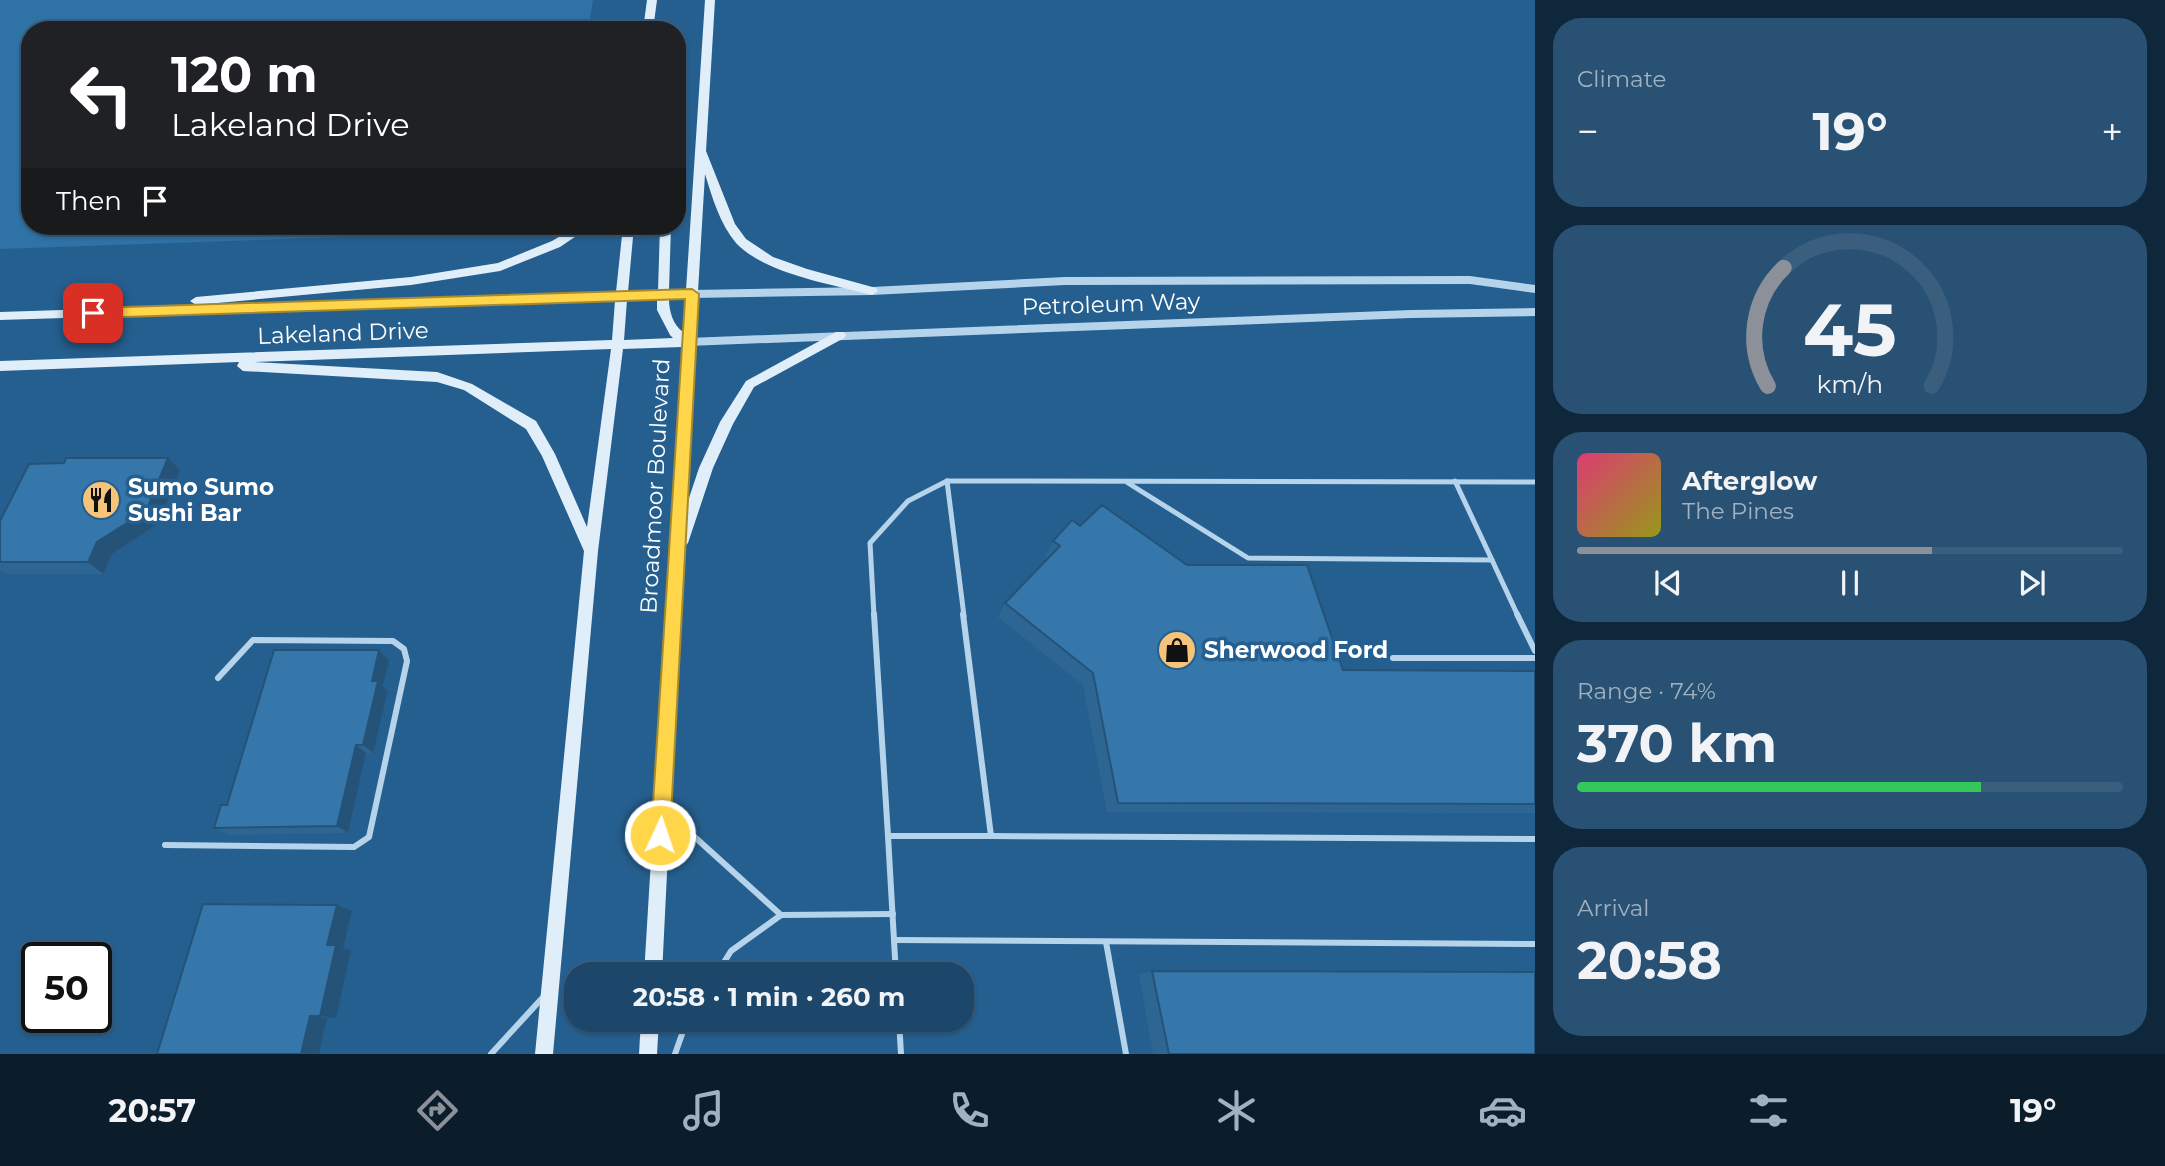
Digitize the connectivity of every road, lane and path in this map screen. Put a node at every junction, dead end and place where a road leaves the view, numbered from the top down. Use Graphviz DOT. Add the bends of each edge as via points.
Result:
graph roads {
  1 [pos="652,0"];
  2 [pos="710,0"];
  3 [pos="651,21"];
  4 [pos="701,149"];
  5 [pos="572,235"];
  6 [pos="627,235"];
  7 [pos="665,235"];
  8 [pos="1535,289"];
  9 [pos="873,290"];
  10 [pos="662,294"];
  11 [pos="692,294"];
  12 [pos="622,296"];
  13 [pos="1535,312"];
  14 [pos="38,315"];
  15 [pos="0,316"];
  16 [pos="840,335"];
  17 [pos="688,342"];
  18 [pos="618,345"];
  19 [pos="158,360"];
  20 [pos="0,366"];
  21 [pos="947,481"];
  22 [pos="1455,481"];
  23 [pos="1126,482"];
  24 [pos="1535,482"];
  25 [pos="591,551"];
  26 [pos="1492,560"];
  27 [pos="675,561"];
  28 [pos="1535,651"];
  29 [pos="1393,658"];
  30 [pos="1535,658"];
  31 [pos="218,678"];
  32 [pos="662,808"];
  33 [pos="888,836"];
  34 [pos="991,836"];
  35 [pos="1535,839"];
  36 [pos="164,845"];
  37 [pos="781,915"];
  38 [pos="893,915"];
  39 [pos="894,940"];
  40 [pos="1106,942"];
  41 [pos="1535,944"];
  42 [pos="654,962"];
  43 [pos="724,962"];
  44 [pos="895,962"];
  45 [pos="550,990"];
  46 [pos="649,1032"];
  47 [pos="683,1032"];
  48 [pos="900,1032"];
  49 [pos="491,1054"];
  50 [pos="544,1054"];
  51 [pos="648,1054"];
  52 [pos="675,1054"];
  53 [pos="901,1054"];
  54 [pos="1126,1054"];
  1 -- 3 [label="main road"];
  2 -- 4 [label="main road, Broadmoor Boulevard"];
  4 -- 9 [label="main road" via="741,241 790,267"];
  4 -- 11 [label="main road, Broadmoor Boulevard"];
  5 -- 14 [label="main road" via="531,256 487,269 411,281"];
  6 -- 12 [label="main road, Broadmoor Boulevard"];
  7 -- 10 [label="main road"];
  8 -- 9 [label="street, Petroleum Way" via="1470,280 1065,281"];
  9 -- 11 [label="street, Petroleum Way"];
  10 -- 11 [label="main road, Lakeland Drive"];
  10 -- 12 [label="main road, Lakeland Drive"];
  10 -- 17 [label="main road" via="668,323"];
  11 -- 17 [label="main road, Broadmoor Boulevard"];
  12 -- 14 [label="main road, Lakeland Drive"];
  12 -- 18 [label="main road, Broadmoor Boulevard"];
  13 -- 16 [label="street, Petroleum Way"];
  14 -- 15 [label="main road, Lakeland Drive"];
  16 -- 17 [label="street, Petroleum Way"];
  16 -- 27 [label="main road" via="750,384 706,468"];
  17 -- 18 [label="main road, Lakeland Drive"];
  17 -- 27 [label="main road, Broadmoor Boulevard"];
  18 -- 19 [label="main road, Lakeland Drive"];
  18 -- 25 [label="main road, Broadmoor Boulevard"];
  19 -- 20 [label="main road, Lakeland Drive"];
  19 -- 25 [label="main road" via="437,377 468,387 531,425"];
  21 -- 23 [label="lane"];
  21 -- 33 [label="lane" via="908,501 870,543"];
  21 -- 34 [label="lane"];
  22 -- 23 [label="lane"];
  22 -- 24 [label="lane"];
  22 -- 26 [label="lane"];
  23 -- 26 [label="lane" via="1248,558"];
  25 -- 45 [label="main road, Broadmoor Boulevard"];
  26 -- 28 [label="lane"];
  27 -- 32 [label="main road, Broadmoor Boulevard"];
  29 -- 30 [label="lane"];
  31 -- 36 [label="lane" via="253,640 393,641 404,649 407,661 369,837 354,847"];
  32 -- 37 [label="lane"];
  32 -- 42 [label="main road, Broadmoor Boulevard"];
  33 -- 34 [label="lane"];
  33 -- 38 [label="lane"];
  34 -- 35 [label="lane"];
  37 -- 38 [label="lane"];
  37 -- 43 [label="lane" via="731,951"];
  38 -- 39 [label="lane"];
  39 -- 40 [label="lane"];
  39 -- 44 [label="lane"];
  40 -- 41 [label="lane"];
  40 -- 54 [label="lane"];
  45 -- 49 [label="lane"];
  45 -- 50 [label="main road, Broadmoor Boulevard"];
  46 -- 51 [label="main road"];
  47 -- 52 [label="lane"];
  48 -- 53 [label="lane"];
}
